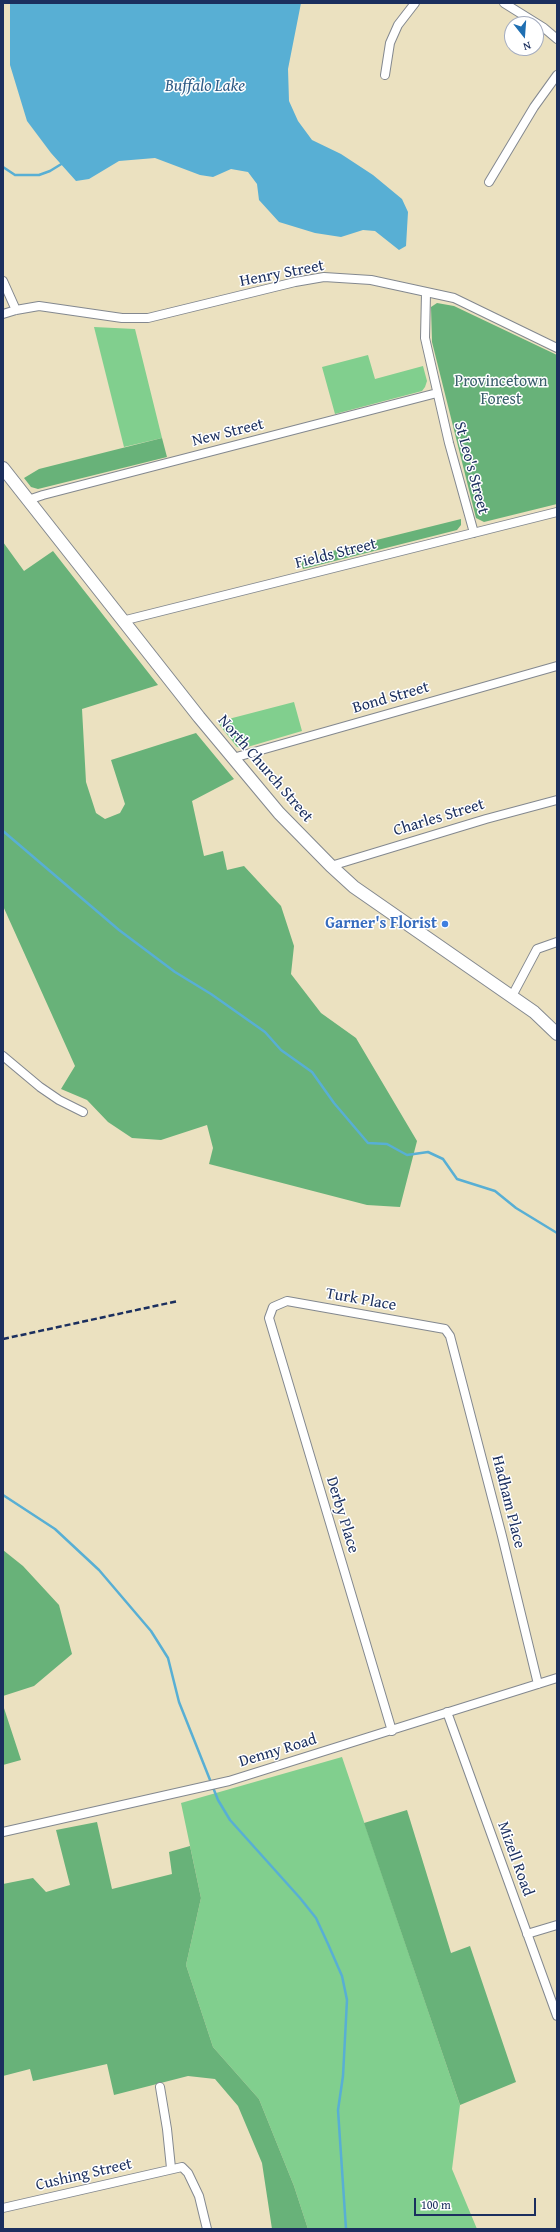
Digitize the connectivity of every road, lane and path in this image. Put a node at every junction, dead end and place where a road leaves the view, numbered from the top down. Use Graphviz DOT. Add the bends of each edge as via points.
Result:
graph roads {
  1 [pos="415,3"];
  2 [pos="504,3"];
  3 [pos="557,39"];
  4 [pos="557,75"];
  5 [pos="385,76"];
  6 [pos="489,182"];
  7 [pos="3,281"];
  8 [pos="426,293"];
  9 [pos="16,310"];
  10 [pos="3,314"];
  11 [pos="557,348"];
  12 [pos="437,393"];
  13 [pos="3,468"];
  14 [pos="28,500"];
  15 [pos="557,512"];
  16 [pos="474,533"];
  17 [pos="122,621"];
  18 [pos="557,666"];
  19 [pos="233,758"];
  20 [pos="557,800"];
  21 [pos="331,866"];
  22 [pos="557,942"];
  23 [pos="512,996"];
  24 [pos="557,1034"];
  25 [pos="3,1056"];
  26 [pos="83,1112"];
  27 [pos="273,1307"];
  28 [pos="445,1329"];
  29 [pos="557,1678"];
  30 [pos="538,1684"];
  31 [pos="447,1712"];
  32 [pos="392,1731"];
  33 [pos="3,1832"];
  34 [pos="557,1925"];
  35 [pos="527,1934"];
  36 [pos="557,2016"];
  37 [pos="160,2087"];
  38 [pos="171,2168"];
  39 [pos="3,2208"];
  40 [pos="207,2229"];
  1 -- 5 [label="street" via="398,25 390,43"];
  2 -- 3 [label="street"];
  4 -- 6 [label="street" via="534,106"];
  7 -- 9 [label="street"];
  8 -- 9 [label="street, Henry Street" via="371,280 324,277 148,318 122,318 39,306"];
  8 -- 11 [label="street, Henry Street" via="454,298"];
  8 -- 12 [label="street, St Leo's Street" via="424,332"];
  9 -- 10 [label="street, Henry Street"];
  12 -- 14 [label="street, New Street"];
  12 -- 16 [label="street, St Leo's Street"];
  13 -- 14 [label="main road, North Church Street"];
  14 -- 17 [label="main road, North Church Street"];
  15 -- 16 [label="street, Fields Street"];
  16 -- 17 [label="street, Fields Street"];
  17 -- 19 [label="main road, North Church Street"];
  18 -- 19 [label="street, Bond Street"];
  19 -- 21 [label="main road, North Church Street" via="279,813"];
  20 -- 21 [label="street, Charles Street" via="486,818"];
  21 -- 23 [label="main road, North Church Street" via="354,887"];
  22 -- 23 [label="street" via="537,948"];
  23 -- 24 [label="main road, North Church Street"];
  25 -- 26 [label="street" via="40,1087"];
  27 -- 28 [label="street, Turk Place" via="286,1301"];
  27 -- 32 [label="street, Derby Place" via="269,1318"];
  28 -- 30 [label="street, Hadham Place" via="450,1336 501,1530"];
  29 -- 30 [label="street, Denny Road"];
  30 -- 31 [label="street, Denny Road"];
  31 -- 32 [label="street, Denny Road"];
  31 -- 35 [label="street, Mizell Road"];
  32 -- 33 [label="street, Denny Road" via="189,1792"];
  34 -- 35 [label="street"];
  35 -- 36 [label="street, Mizell Road"];
  37 -- 38 [label="street"];
  38 -- 39 [label="street, Cushing Street"];
  38 -- 40 [label="street" via="182,2167 188,2173 199,2196"];
}
